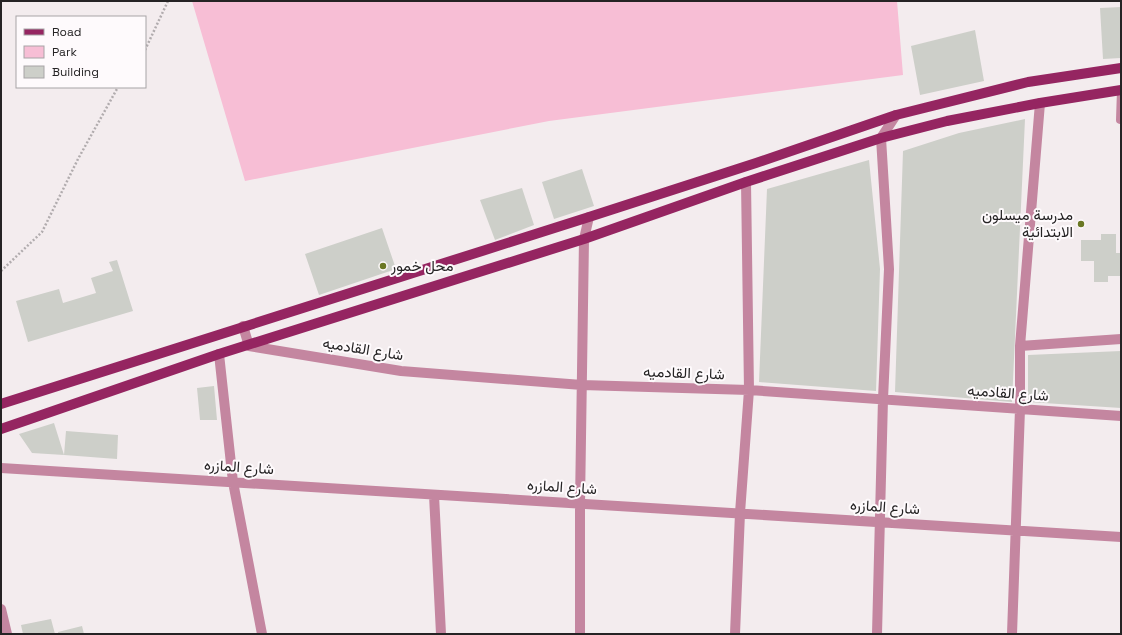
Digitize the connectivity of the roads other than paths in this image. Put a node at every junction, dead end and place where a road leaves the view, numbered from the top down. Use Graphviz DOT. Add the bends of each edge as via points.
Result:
graph roads {
  1 [pos="1121,68"];
  2 [pos="1121,90"];
  3 [pos="1040,102"];
  4 [pos="896,115"];
  5 [pos="1120,120"];
  6 [pos="881,138"];
  7 [pos="746,182"];
  8 [pos="589,217"];
  9 [pos="584,239"];
  10 [pos="243,326"];
  11 [pos="1121,339"];
  12 [pos="249,346"];
  13 [pos="1020,346"];
  14 [pos="219,354"];
  15 [pos="582,385"];
  16 [pos="749,390"];
  17 [pos="882,399"];
  18 [pos="1,404"];
  19 [pos="1020,409"];
  20 [pos="1121,416"];
  21 [pos="1,429"];
  22 [pos="1,468"];
  23 [pos="233,482"];
  24 [pos="434,494"];
  25 [pos="580,504"];
  26 [pos="740,514"];
  27 [pos="880,522"];
  28 [pos="1016,531"];
  29 [pos="1121,537"];
  30 [pos="1,609"];
  31 [pos="7,634"];
  32 [pos="262,634"];
  33 [pos="441,634"];
  34 [pos="580,634"];
  35 [pos="735,634"];
  36 [pos="877,634"];
  37 [pos="1012,634"];
  1 -- 4 [label="main road" via="1028,82"];
  2 -- 3 [label="main road"];
  2 -- 5 [label="lane"];
  3 -- 6 [label="main road" via="947,121"];
  3 -- 13 [label="street"];
  4 -- 6 [label="street"];
  4 -- 8 [label="main road"];
  6 -- 7 [label="main road"];
  6 -- 17 [label="street" via="889,269"];
  7 -- 9 [label="main road"];
  7 -- 16 [label="street"];
  8 -- 9 [label="street"];
  8 -- 10 [label="main road"];
  9 -- 12 [label="main road"];
  9 -- 15 [label="street"];
  10 -- 12 [label="street"];
  10 -- 18 [label="main road"];
  11 -- 13 [label="street"];
  12 -- 14 [label="main road"];
  12 -- 15 [label="street, شارع القادميه" via="401,371"];
  13 -- 19 [label="street"];
  14 -- 21 [label="main road"];
  14 -- 23 [label="street"];
  15 -- 16 [label="street, شارع القادميه"];
  15 -- 25 [label="street"];
  16 -- 17 [label="street, شارع القادميه"];
  16 -- 26 [label="street"];
  17 -- 19 [label="street, شارع القادميه"];
  17 -- 27 [label="street"];
  19 -- 20 [label="street, شارع القادميه"];
  19 -- 28 [label="street"];
  22 -- 23 [label="street, شارع المازره"];
  23 -- 24 [label="street, شارع المازره"];
  23 -- 32 [label="street"];
  24 -- 25 [label="street, شارع المازره"];
  24 -- 33 [label="street"];
  25 -- 26 [label="street, شارع المازره"];
  25 -- 34 [label="street"];
  26 -- 27 [label="street, شارع المازره"];
  26 -- 35 [label="street"];
  27 -- 28 [label="street, شارع المازره"];
  27 -- 36 [label="street"];
  28 -- 29 [label="street, شارع المازره"];
  28 -- 37 [label="street"];
  30 -- 31 [label="street"];
}
